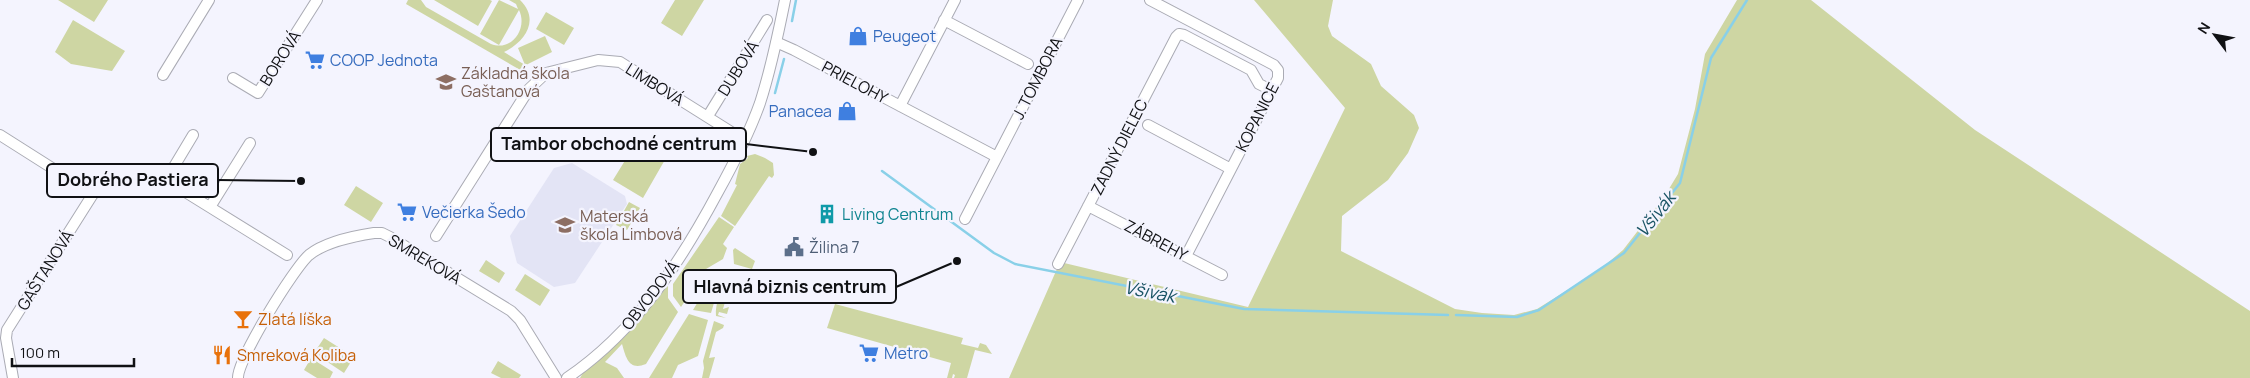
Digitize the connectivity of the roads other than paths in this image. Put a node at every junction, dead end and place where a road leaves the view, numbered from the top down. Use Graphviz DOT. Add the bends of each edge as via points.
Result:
graph roads {
  1 [pos="209,0"];
  2 [pos="316,0"];
  3 [pos="785,0"];
  4 [pos="955,0"];
  5 [pos="1078,0"];
  6 [pos="1150,0"];
  7 [pos="767,20"];
  8 [pos="944,20"];
  9 [pos="776,42"];
  10 [pos="1028,64"];
  11 [pos="163,75"];
  12 [pos="233,78"];
  13 [pos="1271,90"];
  14 [pos="900,106"];
  15 [pos="708,116"];
  16 [pos="1148,125"];
  17 [pos="0,135"];
  18 [pos="193,135"];
  19 [pos="744,140"];
  20 [pos="250,144"];
  21 [pos="997,157"];
  22 [pos="1231,169"];
  23 [pos="166,180"];
  24 [pos="93,194"];
  25 [pos="1088,206"];
  26 [pos="210,207"];
  27 [pos="965,219"];
  28 [pos="436,236"];
  29 [pos="287,255"];
  30 [pos="1186,256"];
  31 [pos="1058,264"];
  32 [pos="1222,275"];
  33 [pos="13,378"];
  34 [pos="238,378"];
  35 [pos="556,378"];
  36 [pos="567,378"];
  1 -- 11 [label="street"];
  2 -- 12 [label="street, BOROVÁ" via="258,93"];
  3 -- 9 [label="street, OBVODOVÁ"];
  4 -- 8 [label="street, PRIELOHY"];
  5 -- 21 [label="street, J. TOMBORA"];
  6 -- 13 [label="street, KOPANICE" via="1274,65 1278,78"];
  7 -- 15 [label="street, DUBOVÁ"];
  8 -- 10 [label="street"];
  8 -- 14 [label="street, PRIELOHY"];
  9 -- 14 [label="street, PRIELOHY"];
  9 -- 19 [label="street, OBVODOVÁ" via="759,105"];
  13 -- 22 [label="street, KOPANICE"];
  13 -- 25 [label="street, ZADNÝ DIELEC" via="1259,84 1251,70 1179,34"];
  14 -- 21 [label="street"];
  15 -- 19 [label="street, LIMBOVÁ"];
  15 -- 28 [label="street, LIMBOVÁ" via="620,62 598,60 546,72 529,89"];
  16 -- 22 [label="street, KOPANICE"];
  17 -- 24 [label="street"];
  18 -- 23 [label="street"];
  19 -- 36 [label="street, OBVODOVÁ" via="698,228 650,300 604,350"];
  20 -- 26 [label="street"];
  21 -- 27 [label="street, J. TOMBORA"];
  22 -- 30 [label="street, KOPANICE"];
  23 -- 24 [label="street" via="143,177 106,186"];
  23 -- 26 [label="street"];
  24 -- 33 [label="street, GAŠTANOVÁ" via="8,330 6,338"];
  25 -- 30 [label="street, ZÁBREHY"];
  25 -- 31 [label="street, ZADNÝ DIELEC"];
  26 -- 29 [label="street"];
  30 -- 32 [label="street, ZÁBREHY"];
  34 -- 35 [label="street, SMREKOVÁ" via="248,348 306,258 324,246 374,233 390,237 511,311"];
}
